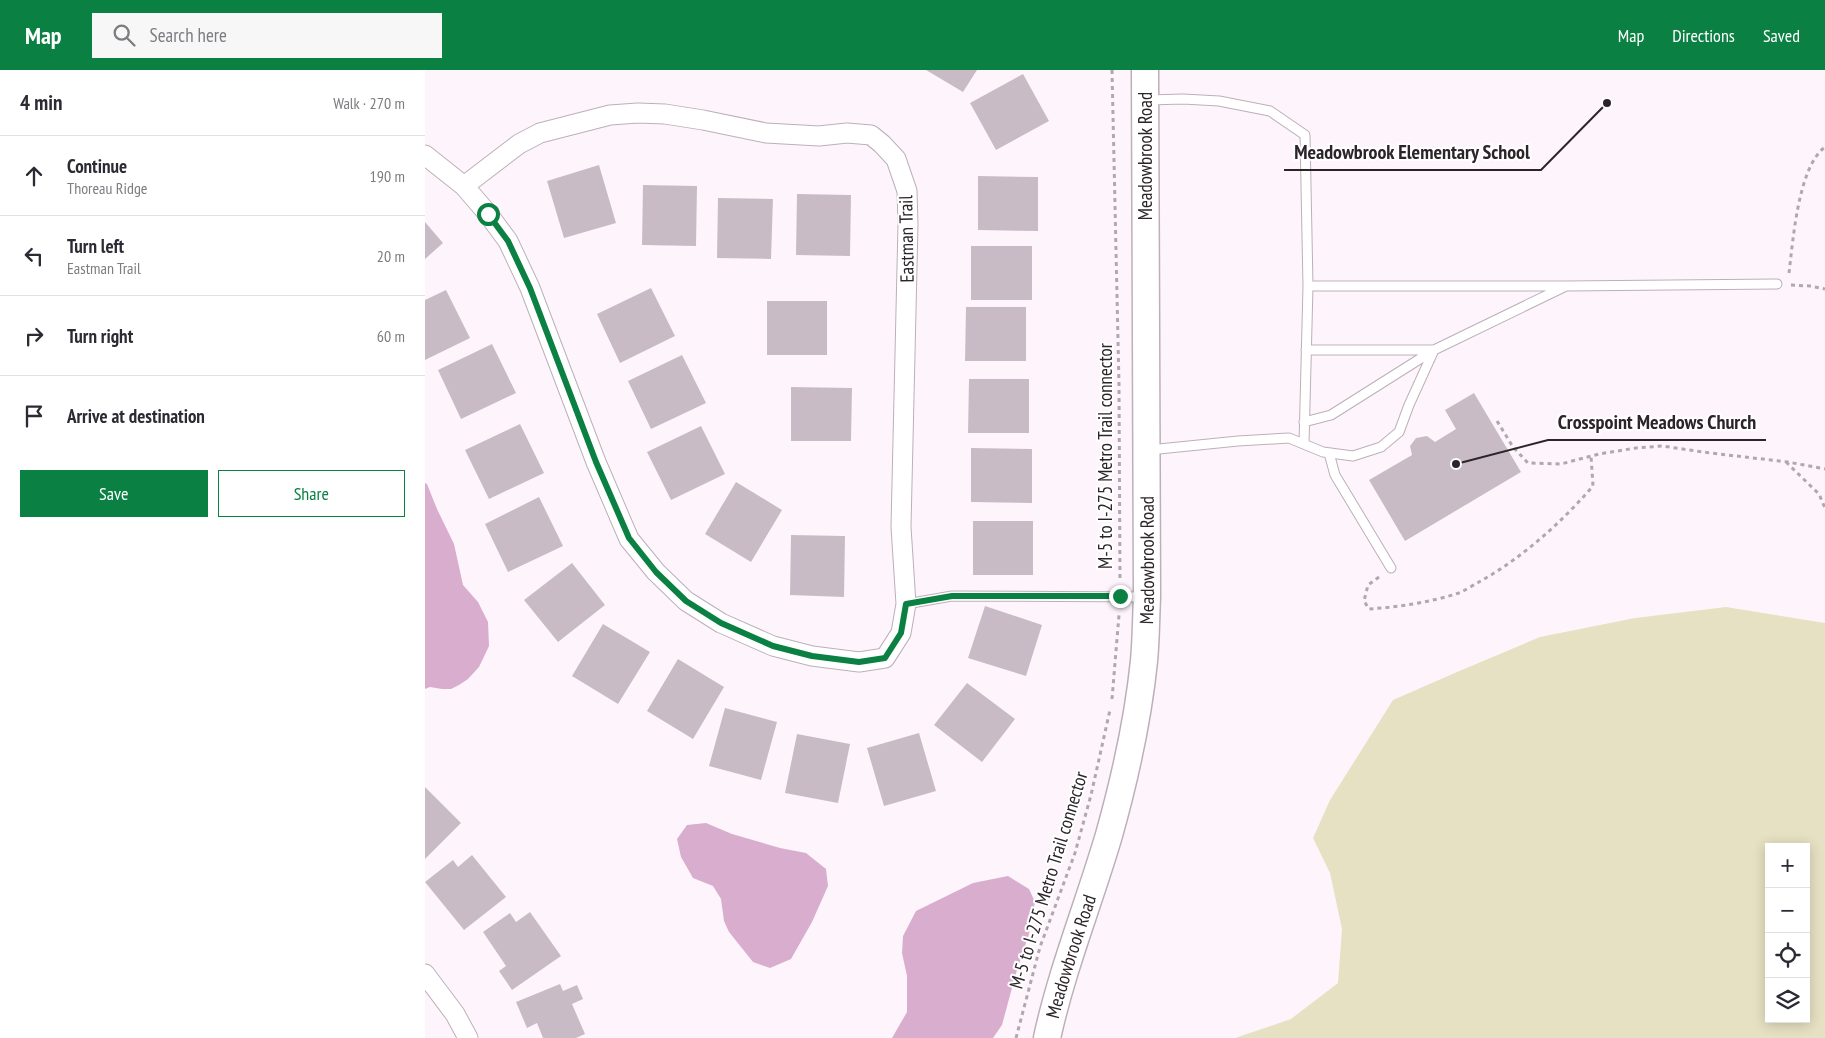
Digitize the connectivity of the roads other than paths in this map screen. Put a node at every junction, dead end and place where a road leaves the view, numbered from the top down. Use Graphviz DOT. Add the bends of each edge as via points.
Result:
graph roads {
  1 [pos="1145,70"];
  2 [pos="1145,100"];
  3 [pos="425,155"];
  4 [pos="464,186"];
  5 [pos="1777,284"];
  6 [pos="1307,286"];
  7 [pos="1566,286"];
  8 [pos="1306,350"];
  9 [pos="1434,350"];
  10 [pos="1304,422"];
  11 [pos="1304,444"];
  12 [pos="1147,451"];
  13 [pos="1329,453"];
  14 [pos="1391,568"];
  15 [pos="1147,596"];
  16 [pos="906,604"];
  17 [pos="425,974"];
  18 [pos="468,1038"];
  19 [pos="1047,1038"];
  1 -- 2 [label="street, Meadowbrook Road"];
  2 -- 6 [label="lane" via="1219,101 1270,112 1305,135"];
  2 -- 12 [label="street, Meadowbrook Road"];
  3 -- 4 [label="street"];
  4 -- 16 [label="street, Eastman Trail" via="508,241 530,288 596,462 629,538 656,572 686,601 721,623 773,646 812,656 859,662 885,658 901,633"];
  4 -- 16 [label="street, Eastman Trail" via="519,144 540,133 610,115 665,114 765,133 819,136 847,133 871,136 882,144 896,160 907,191 901,526"];
  5 -- 7 [label="lane"];
  6 -- 7 [label="lane"];
  6 -- 8 [label="lane"];
  7 -- 9 [label="lane"];
  8 -- 9 [label="lane"];
  8 -- 10 [label="lane"];
  9 -- 10 [label="lane" via="1331,415"];
  9 -- 13 [label="lane" via="1399,432 1381,448 1353,456"];
  10 -- 11 [label="lane"];
  11 -- 12 [label="lane" via="1289,438"];
  11 -- 13 [label="lane"];
  12 -- 15 [label="street, Meadowbrook Road"];
  13 -- 14 [label="lane" via="1335,475"];
  15 -- 16 [label="lane" via="952,596"];
  15 -- 19 [label="street, Meadowbrook Road" via="1139,700 1121,788 1061,981"];
  17 -- 18 [label="street" via="455,1014"];
}
